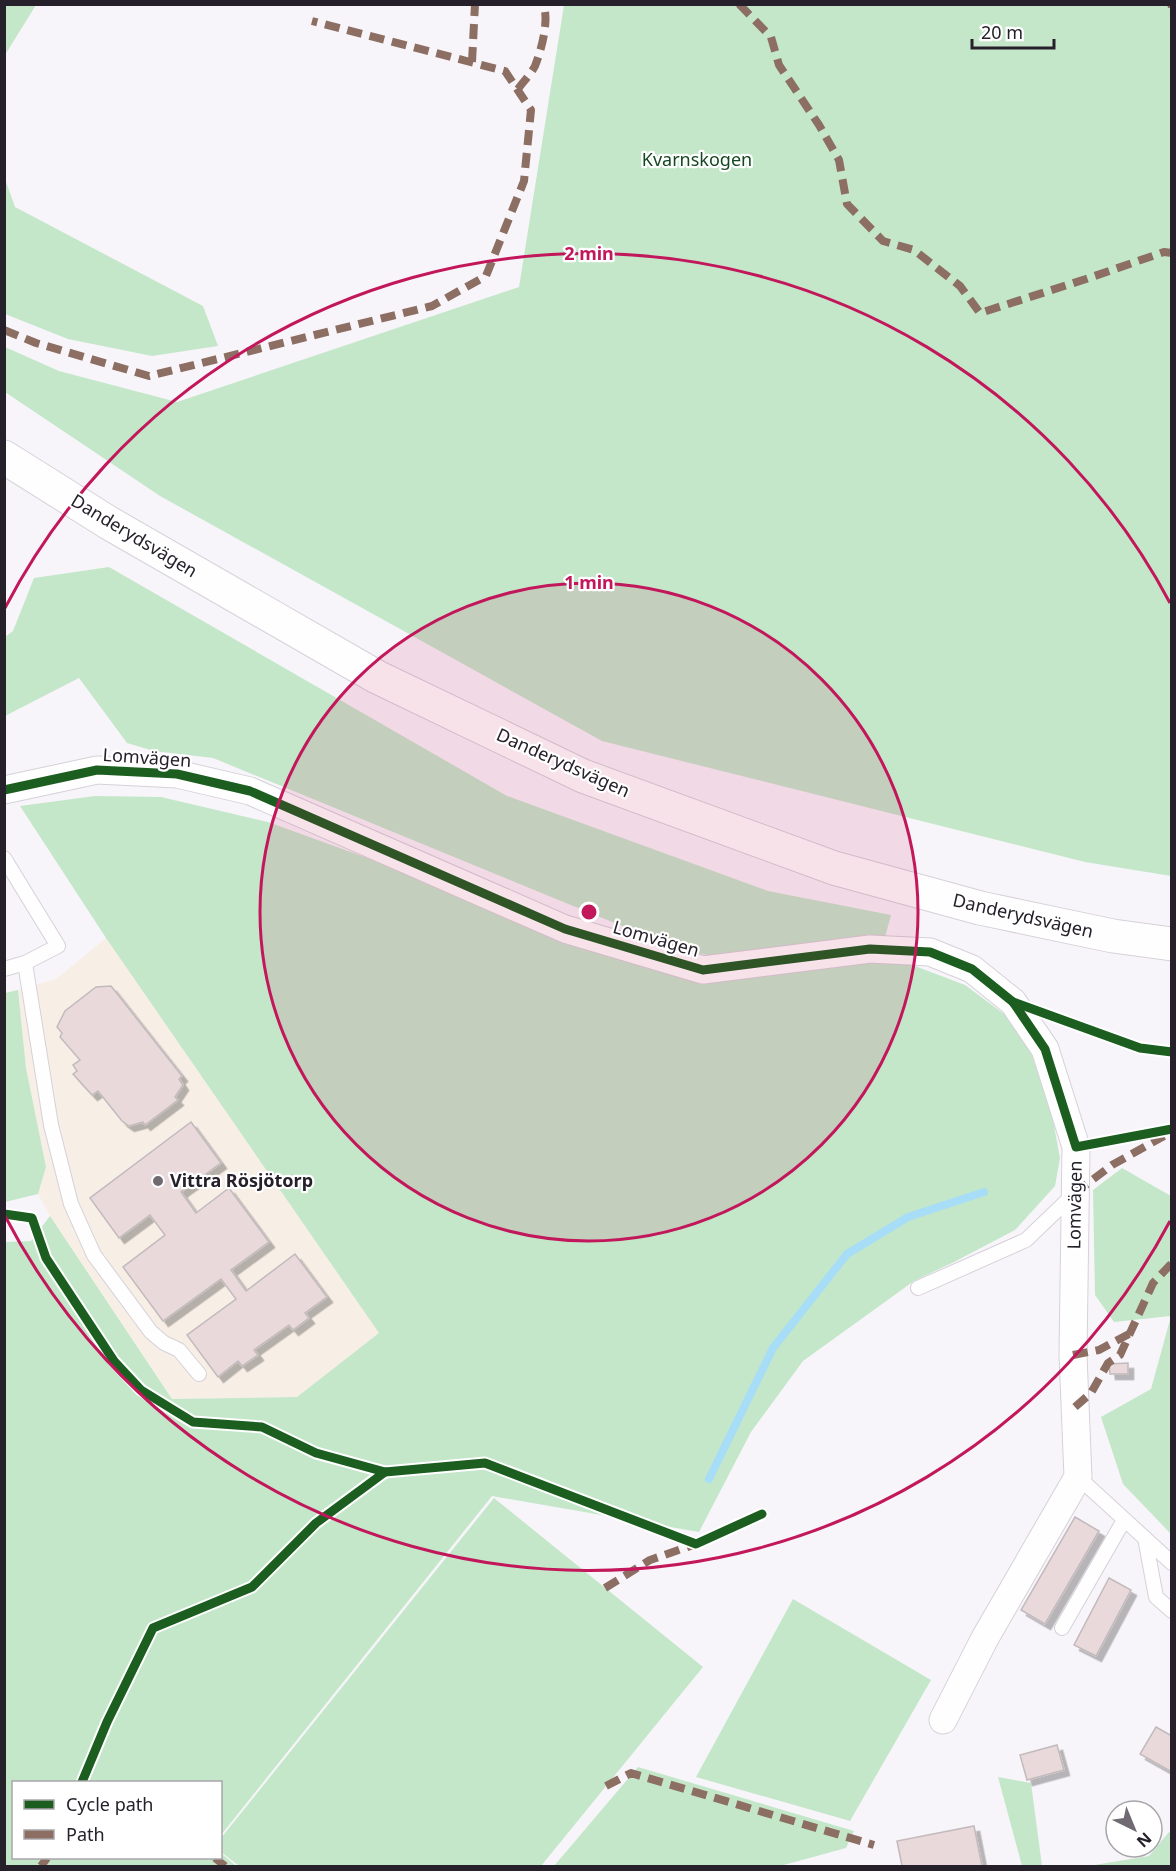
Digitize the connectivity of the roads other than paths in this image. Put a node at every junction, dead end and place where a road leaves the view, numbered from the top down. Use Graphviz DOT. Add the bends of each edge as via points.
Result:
graph roads {
  1 [pos="4,457"];
  2 [pos="4,789"];
  3 [pos="4,858"];
  4 [pos="1172,945"];
  5 [pos="25,963"];
  6 [pos="4,969"];
  7 [pos="1075,1193"];
  8 [pos="918,1288"];
  9 [pos="199,1374"];
  10 [pos="1078,1477"];
  11 [pos="1125,1520"];
  12 [pos="1145,1538"];
  13 [pos="1172,1563"];
  14 [pos="1172,1611"];
  15 [pos="1062,1628"];
  16 [pos="943,1720"];
  1 -- 4 [label="main road, Danderydsvägen" via="109,523 377,677 583,776 834,868 980,908"];
  2 -- 7 [label="street, Lomvägen" via="97,770 177,774 250,791 565,929 703,970 870,949 930,952 972,969 1013,1002 1045,1049 1076,1147"];
  3 -- 5 [label="lane" via="58,946"];
  5 -- 6 [label="lane"];
  5 -- 9 [label="lane" via="51,1125 70,1204 94,1255 151,1332 179,1350"];
  7 -- 8 [label="lane" via="1026,1240"];
  7 -- 10 [label="street, Lomvägen"];
  10 -- 11 [label="lane"];
  10 -- 16 [label="street" via="985,1638"];
  11 -- 12 [label="lane"];
  11 -- 15 [label="lane"];
  12 -- 13 [label="lane"];
  12 -- 14 [label="lane" via="1156,1597"];
}
